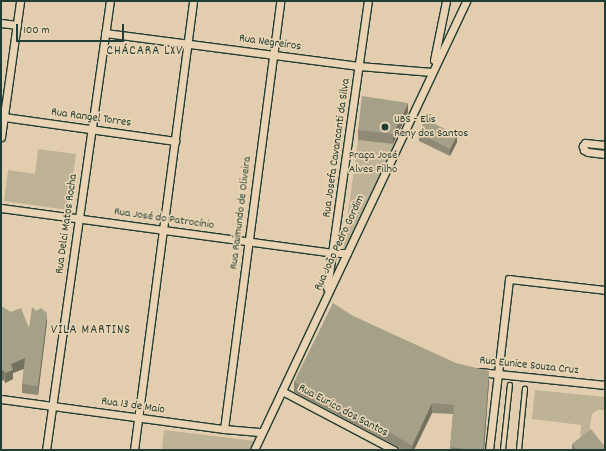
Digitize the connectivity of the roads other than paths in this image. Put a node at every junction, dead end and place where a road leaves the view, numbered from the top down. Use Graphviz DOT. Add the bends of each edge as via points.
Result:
graph roads {
  1 [pos="20,1"];
  2 [pos="110,1"];
  3 [pos="193,1"];
  4 [pos="280,1"];
  5 [pos="368,1"];
  6 [pos="446,1"];
  7 [pos="466,1"];
  8 [pos="1,23"];
  9 [pos="17,25"];
  10 [pos="105,33"];
  11 [pos="187,43"];
  12 [pos="273,55"];
  13 [pos="359,66"];
  14 [pos="432,72"];
  15 [pos="4,117"];
  16 [pos="92,130"];
  17 [pos="1,137"];
  18 [pos="174,141"];
  19 [pos="605,145"];
  20 [pos="605,154"];
  21 [pos="1,208"];
  22 [pos="79,219"];
  23 [pos="163,230"];
  24 [pos="248,242"];
  25 [pos="333,253"];
  26 [pos="347,253"];
  27 [pos="605,290"];
  28 [pos="326,298"];
  29 [pos="332,305"];
  30 [pos="470,371"];
  31 [pos="497,374"];
  32 [pos="510,385"];
  33 [pos="605,385"];
  34 [pos="525,389"];
  35 [pos="282,391"];
  36 [pos="1,400"];
  37 [pos="52,406"];
  38 [pos="138,418"];
  39 [pos="224,429"];
  40 [pos="262,432"];
  41 [pos="46,450"];
  42 [pos="134,450"];
  43 [pos="254,450"];
  44 [pos="394,450"];
  45 [pos="488,450"];
  46 [pos="503,450"];
  47 [pos="519,450"];
  1 -- 9 [label="street"];
  2 -- 10 [label="street, Rua Delci Matos Rocha"];
  3 -- 11 [label="street"];
  4 -- 12 [label="street, Rua Raimundo de Oliveira"];
  5 -- 13 [label="street, Rua Josefa Cavancanti da Silva"];
  6 -- 14 [label="street"];
  7 -- 14 [label="street, Rua João Pedro Gordim"];
  8 -- 9 [label="street"];
  9 -- 15 [label="street"];
  10 -- 11 [label="street, Rua Negreiros"];
  10 -- 16 [label="street, Rua Delci Matos Rocha"];
  11 -- 12 [label="street, Rua Negreiros"];
  11 -- 18 [label="street"];
  12 -- 13 [label="street, Rua Negreiros"];
  12 -- 24 [label="street, Rua Raimundo de Oliveira"];
  13 -- 14 [label="street, Rua Negreiros"];
  13 -- 25 [label="street, Rua Josefa Cavancanti da Silva"];
  14 -- 26 [label="street, Rua João Pedro Gordim"];
  15 -- 16 [label="street, Rua Rangel Torres"];
  15 -- 17 [label="street"];
  16 -- 18 [label="street, Rua Rangel Torres"];
  16 -- 22 [label="street, Rua Delci Matos Rocha"];
  18 -- 23 [label="street"];
  19 -- 20 [label="street" via="583,146 588,152"];
  21 -- 22 [label="street, Rua José do Patrocínio"];
  22 -- 23 [label="street, Rua José do Patrocínio"];
  22 -- 37 [label="street, Rua Delci Matos Rocha"];
  23 -- 24 [label="street, Rua José do Patrocínio"];
  23 -- 38 [label="street"];
  24 -- 25 [label="street, Rua José do Patrocínio"];
  24 -- 39 [label="street, Rua Raimundo de Oliveira"];
  25 -- 26 [label="street, Rua José do Patrocínio"];
  25 -- 28 [label="street, Rua Josefa Cavancanti da Silva"];
  26 -- 28 [label="street, Rua João Pedro Gordim"];
  27 -- 31 [label="street" via="509,279"];
  28 -- 29 [label="street"];
  28 -- 35 [label="street, Rua João Pedro Gordim"];
  30 -- 31 [label="street, Rua Eunice Souza Cruz"];
  31 -- 33 [label="street, Rua Eunice Souza Cruz"];
  31 -- 45 [label="street"];
  32 -- 46 [label="lane"];
  34 -- 47 [label="lane"];
  35 -- 40 [label="street, Rua João Pedro Gordim"];
  35 -- 44 [label="street, Rua Eurico dos Santos"];
  36 -- 37 [label="street, Rua 13 de Maio"];
  37 -- 38 [label="street, Rua 13 de Maio"];
  37 -- 41 [label="street, Rua Delci Matos Rocha"];
  38 -- 39 [label="street, Rua 13 de Maio"];
  38 -- 42 [label="street"];
  39 -- 40 [label="street, Rua 13 de Maio"];
  40 -- 43 [label="street, Rua João Pedro Gordim"];
}
